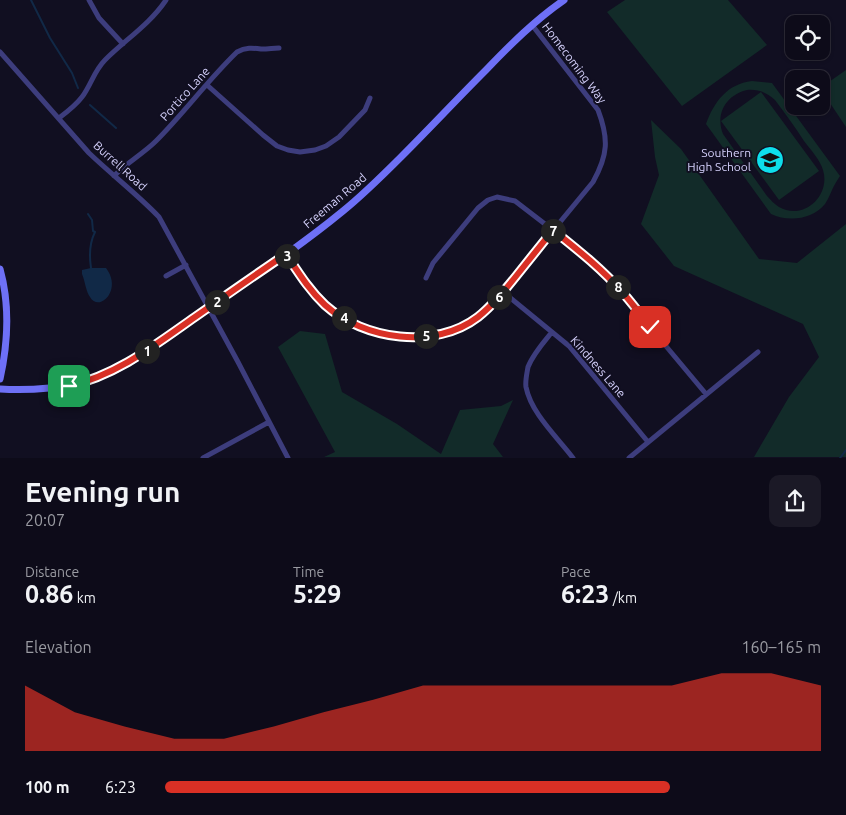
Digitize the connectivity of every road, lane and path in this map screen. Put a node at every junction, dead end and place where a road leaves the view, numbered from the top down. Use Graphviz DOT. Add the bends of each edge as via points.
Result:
graph roads {
  1 [pos="89,0"];
  2 [pos="166,0"];
  3 [pos="564,0"];
  4 [pos="532,25"];
  5 [pos="123,44"];
  6 [pos="280,48"];
  7 [pos="0,52"];
  8 [pos="207,85"];
  9 [pos="370,98"];
  10 [pos="59,118"];
  11 [pos="114,176"];
  12 [pos="553,230"];
  13 [pos="286,254"];
  14 [pos="186,265"];
  15 [pos="0,268"];
  16 [pos="166,276"];
  17 [pos="426,278"];
  18 [pos="504,292"];
  19 [pos="208,308"];
  20 [pos="552,332"];
  21 [pos="758,352"];
  22 [pos="0,379"];
  23 [pos="0,388"];
  24 [pos="706,394"];
  25 [pos="269,422"];
  26 [pos="648,442"];
  27 [pos="203,458"];
  28 [pos="288,458"];
  29 [pos="573,458"];
  30 [pos="629,458"];
  1 -- 5 [label="street" via="99,18"];
  2 -- 5 [label="street" via="158,12"];
  3 -- 4 [label="street, Freeman Road"];
  4 -- 12 [label="street, Homecoming Way" via="598,110 605,134 601,168"];
  4 -- 13 [label="street, Freeman Road" via="371,186"];
  5 -- 10 [label="street" via="103,62 82,97"];
  6 -- 8 [label="street, Portico Lane" via="242,49"];
  7 -- 10 [label="street, Burrell Road"];
  8 -- 9 [label="street" via="277,146 300,152 326,146 339,137 365,110"];
  8 -- 11 [label="street, Portico Lane" via="157,141"];
  10 -- 11 [label="street, Burrell Road"];
  11 -- 14 [label="street, Burrell Road" via="159,217"];
  12 -- 17 [label="street" via="515,200 497,197 488,200 468,218 432,263"];
  12 -- 18 [label="street, Homecoming Way"];
  12 -- 24 [label="street" via="584,254 624,293"];
  13 -- 18 [label="street, Homecoming Way" via="310,290 325,305 350,323 388,336 440,335 461,328"];
  13 -- 19 [label="street, Freeman Road"];
  14 -- 16 [label="street"];
  14 -- 19 [label="street, Burrell Road"];
  15 -- 22 [label="street" via="6,308"];
  18 -- 20 [label="street, Kindness Lane"];
  19 -- 23 [label="street, Freeman Road" via="142,354 101,376 54,387"];
  19 -- 25 [label="street, Burrell Road"];
  20 -- 26 [label="street, Kindness Lane" via="570,346"];
  20 -- 29 [label="street" via="528,368 526,385 538,413"];
  21 -- 24 [label="street"];
  24 -- 26 [label="street"];
  25 -- 27 [label="street"];
  25 -- 28 [label="street, Burrell Road"];
  26 -- 30 [label="street"];
}
